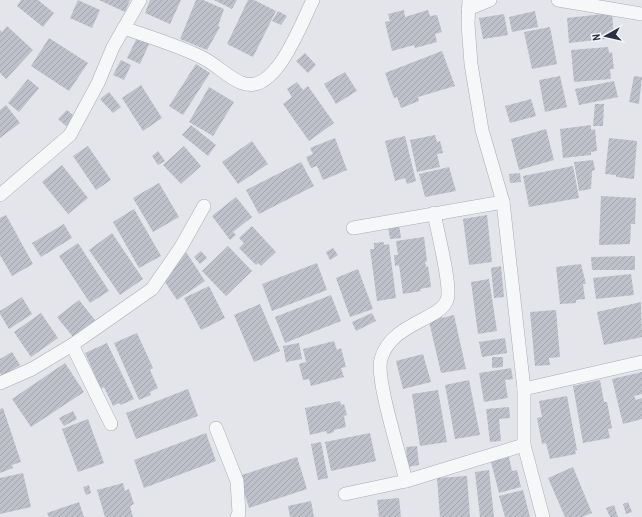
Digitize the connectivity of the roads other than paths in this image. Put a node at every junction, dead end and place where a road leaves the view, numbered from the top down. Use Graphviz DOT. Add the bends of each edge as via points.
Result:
graph roads {
  1 [pos="140,0"];
  2 [pos="312,0"];
  3 [pos="490,0"];
  4 [pos="558,0"];
  5 [pos="469,5"];
  6 [pos="642,14"];
  7 [pos="124,28"];
  8 [pos="0,196"];
  9 [pos="503,202"];
  10 [pos="204,206"];
  11 [pos="434,213"];
  12 [pos="353,228"];
  13 [pos="72,345"];
  14 [pos="642,362"];
  15 [pos="0,383"];
  16 [pos="524,389"];
  17 [pos="111,424"];
  18 [pos="216,428"];
  19 [pos="524,445"];
  20 [pos="406,481"];
  21 [pos="345,494"];
  22 [pos="237,517"];
  23 [pos="543,517"];
  1 -- 7 [label="street"];
  2 -- 7 [label="street" via="286,56 271,76 257,84 243,83 204,58"];
  3 -- 5 [label="street"];
  4 -- 6 [label="street"];
  5 -- 9 [label="street" via="471,64 482,130"];
  7 -- 8 [label="street" via="70,135"];
  9 -- 11 [label="street"];
  9 -- 16 [label="street"];
  10 -- 13 [label="street" via="181,247 152,289"];
  11 -- 12 [label="street"];
  11 -- 20 [label="street" via="447,281 447,299 443,307 402,330 389,342 380,360 381,382"];
  13 -- 15 [label="street" via="32,369"];
  13 -- 17 [label="street"];
  14 -- 16 [label="street"];
  16 -- 19 [label="street"];
  18 -- 22 [label="street" via="237,481"];
  19 -- 20 [label="street"];
  19 -- 23 [label="street"];
  20 -- 21 [label="street"];
}
